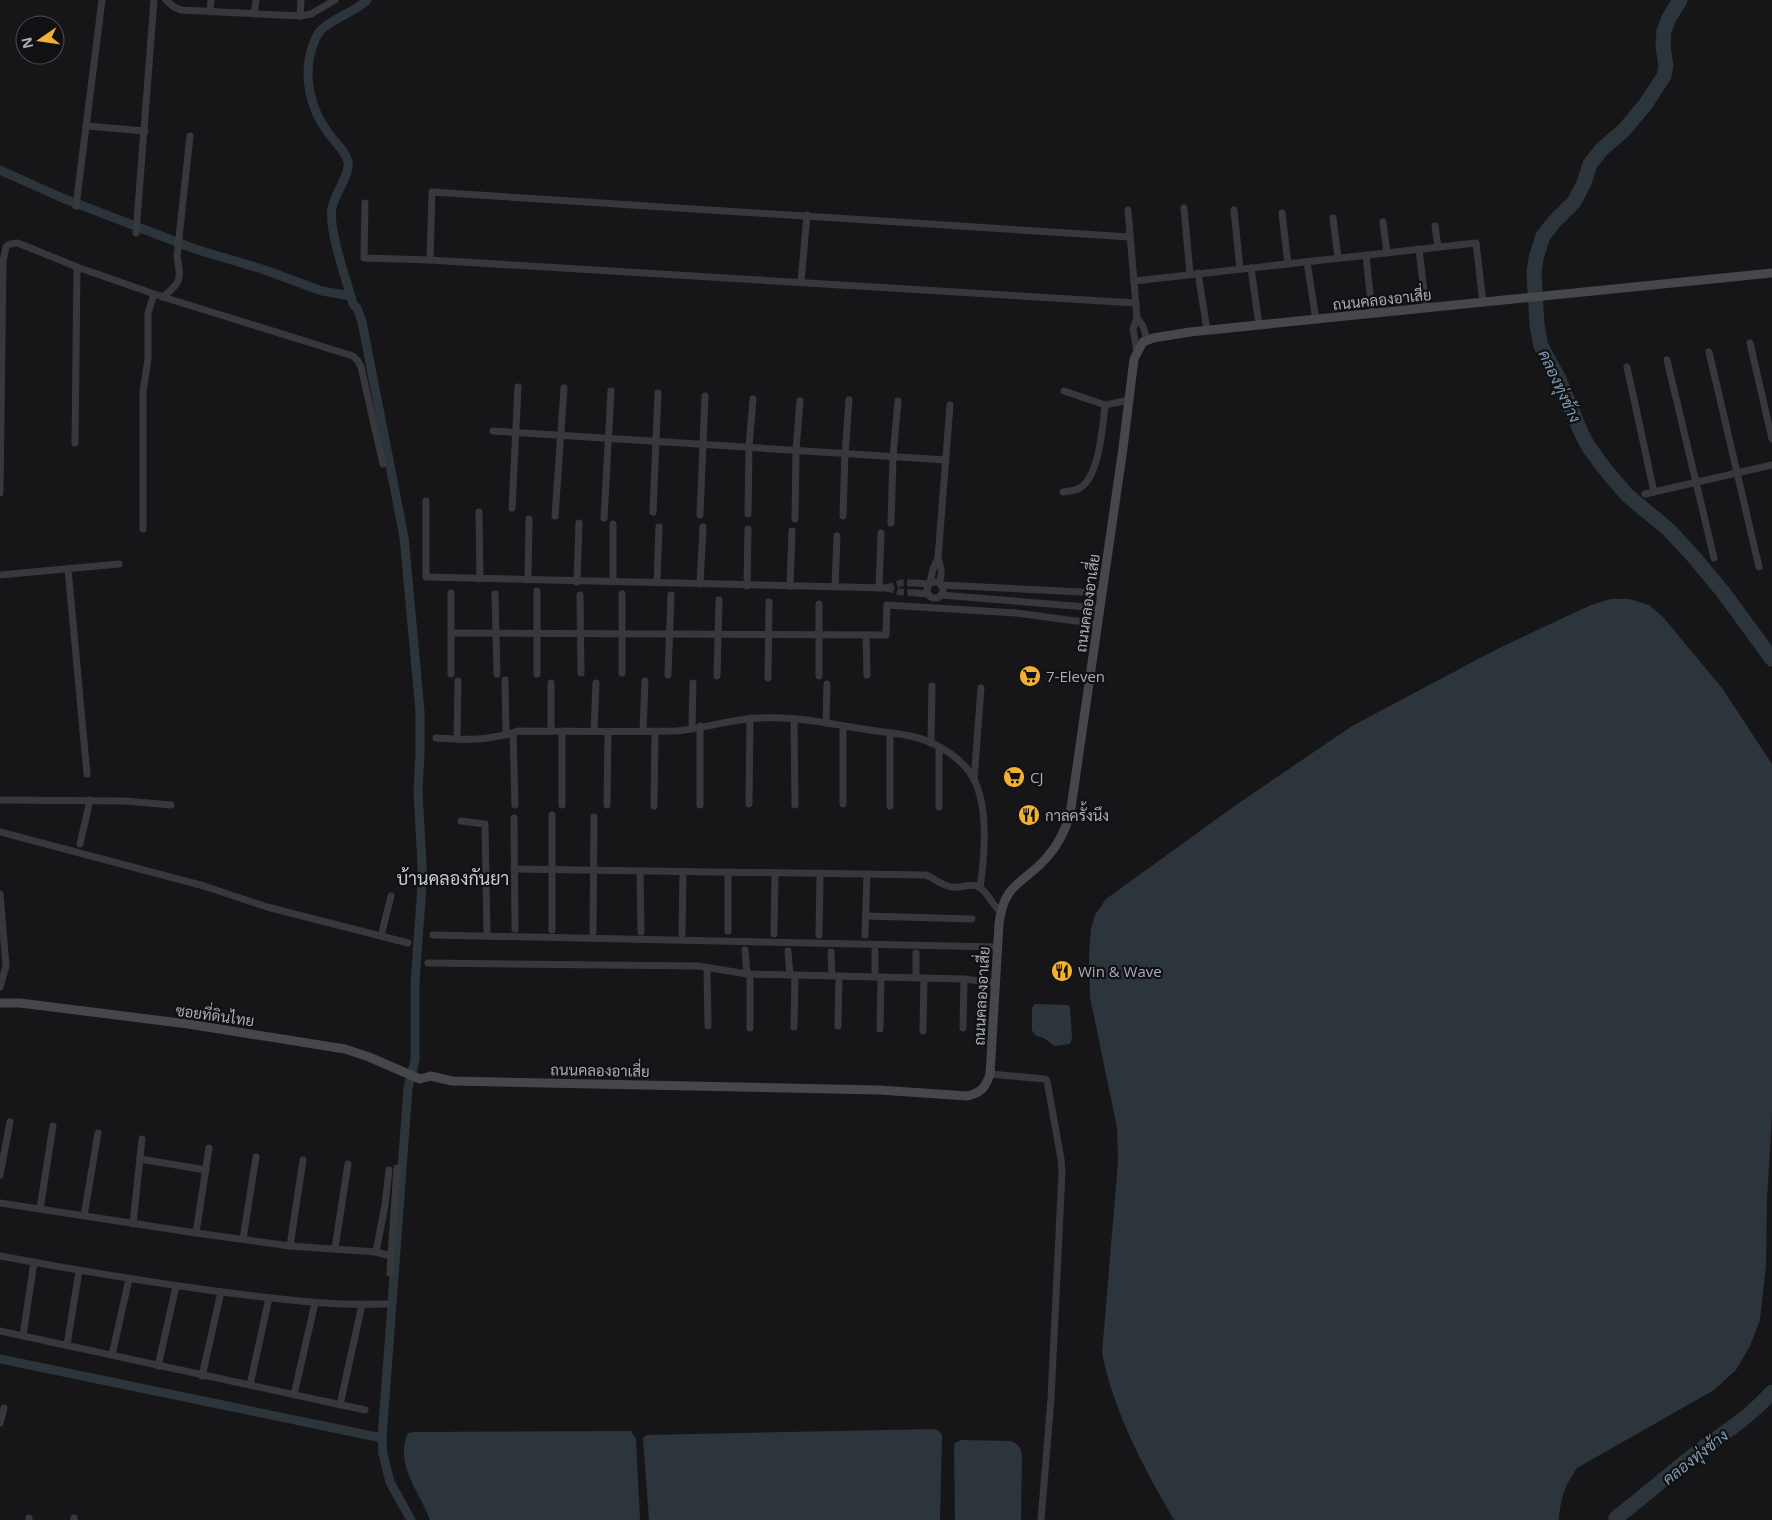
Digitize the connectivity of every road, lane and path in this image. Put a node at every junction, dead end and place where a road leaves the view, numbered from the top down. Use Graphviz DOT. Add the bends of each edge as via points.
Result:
graph roads {
  1 [pos="102,0"];
  2 [pos="154,0"];
  3 [pos="166,0"];
  4 [pos="211,0"];
  5 [pos="256,0"];
  6 [pos="301,0"];
  7 [pos="335,0"];
  8 [pos="210,12"];
  9 [pos="254,14"];
  10 [pos="300,16"];
  11 [pos="86,126"];
  12 [pos="145,131"];
  13 [pos="190,136"];
  14 [pos="365,204"];
  15 [pos="76,206"];
  16 [pos="1184,208"];
  17 [pos="1128,210"];
  18 [pos="1234,210"];
  19 [pos="1282,213"];
  20 [pos="807,214"];
  21 [pos="1332,218"];
  22 [pos="1383,222"];
  23 [pos="1435,226"];
  24 [pos="136,233"];
  25 [pos="1130,237"];
  26 [pos="1438,247"];
  27 [pos="1419,249"];
  28 [pos="1387,253"];
  29 [pos="1366,255"];
  30 [pos="1338,258"];
  31 [pos="430,260"];
  32 [pos="1307,262"];
  33 [pos="1288,264"];
  34 [pos="77,267"];
  35 [pos="1251,268"];
  36 [pos="1240,269"];
  37 [pos="1772,273"];
  38 [pos="1190,274"];
  39 [pos="1198,274"];
  40 [pos="1134,280"];
  41 [pos="801,282"];
  42 [pos="154,294"];
  43 [pos="163,297"];
  44 [pos="1136,303"];
  45 [pos="1483,303"];
  46 [pos="1426,308"];
  47 [pos="1372,314"];
  48 [pos="1138,318"];
  49 [pos="1316,320"];
  50 [pos="1259,326"];
  51 [pos="1207,330"];
  52 [pos="1148,340"];
  53 [pos="1750,343"];
  54 [pos="1137,352"];
  55 [pos="1708,352"];
  56 [pos="1667,360"];
  57 [pos="1627,367"];
  58 [pos="518,387"];
  59 [pos="564,388"];
  60 [pos="611,391"];
  61 [pos="1064,391"];
  62 [pos="658,393"];
  63 [pos="705,396"];
  64 [pos="753,399"];
  65 [pos="800,400"];
  66 [pos="849,400"];
  67 [pos="1129,400"];
  68 [pos="898,401"];
  69 [pos="950,405"];
  70 [pos="1105,405"];
  71 [pos="493,431"];
  72 [pos="515,432"];
  73 [pos="561,435"];
  74 [pos="608,438"];
  75 [pos="1772,439"];
  76 [pos="656,441"];
  77 [pos="75,443"];
  78 [pos="703,444"];
  79 [pos="749,447"];
  80 [pos="796,450"];
  81 [pos="845,454"];
  82 [pos="893,457"];
  83 [pos="946,460"];
  84 [pos="383,464"];
  85 [pos="1772,465"];
  86 [pos="1737,473"];
  87 [pos="1696,482"];
  88 [pos="1062,492"];
  89 [pos="1654,492"];
  90 [pos="0,494"];
  91 [pos="1645,494"];
  92 [pos="426,500"];
  93 [pos="512,508"];
  94 [pos="479,512"];
  95 [pos="653,512"];
  96 [pos="748,514"];
  97 [pos="700,515"];
  98 [pos="555,516"];
  99 [pos="843,516"];
  100 [pos="604,518"];
  101 [pos="529,519"];
  102 [pos="795,519"];
  103 [pos="579,523"];
  104 [pos="890,523"];
  105 [pos="613,524"];
  106 [pos="658,527"];
  107 [pos="703,527"];
  108 [pos="143,529"];
  109 [pos="748,529"];
  110 [pos="792,531"];
  111 [pos="881,533"];
  112 [pos="837,536"];
  113 [pos="938,558"];
  114 [pos="1714,558"];
  115 [pos="119,564"];
  116 [pos="1759,567"];
  117 [pos="68,569"];
  118 [pos="0,576"];
  119 [pos="480,579"];
  120 [pos="528,580"];
  121 [pos="577,582"];
  122 [pos="613,582"];
  123 [pos="657,583"];
  124 [pos="916,583"];
  125 [pos="700,584"];
  126 [pos="929,584"];
  127 [pos="940,584"];
  128 [pos="747,586"];
  129 [pos="790,586"];
  130 [pos="835,587"];
  131 [pos="537,591"];
  132 [pos="451,593"];
  133 [pos="916,593"];
  134 [pos="495,594"];
  135 [pos="622,594"];
  136 [pos="928,594"];
  137 [pos="1102,594"];
  138 [pos="580,595"];
  139 [pos="671,595"];
  140 [pos="941,595"];
  141 [pos="719,600"];
  142 [pos="769,602"];
  143 [pos="819,604"];
  144 [pos="1099,608"];
  145 [pos="1098,624"];
  146 [pos="496,632"];
  147 [pos="537,632"];
  148 [pos="451,633"];
  149 [pos="580,633"];
  150 [pos="622,633"];
  151 [pos="669,634"];
  152 [pos="718,634"];
  153 [pos="768,634"];
  154 [pos="819,635"];
  155 [pos="866,635"];
  156 [pos="581,673"];
  157 [pos="622,673"];
  158 [pos="451,674"];
  159 [pos="497,674"];
  160 [pos="538,674"];
  161 [pos="668,675"];
  162 [pos="867,675"];
  163 [pos="717,676"];
  164 [pos="819,676"];
  165 [pos="768,678"];
  166 [pos="505,680"];
  167 [pos="458,681"];
  168 [pos="645,681"];
  169 [pos="596,682"];
  170 [pos="551,683"];
  171 [pos="693,683"];
  172 [pos="827,684"];
  173 [pos="932,686"];
  174 [pos="981,688"];
  175 [pos="750,718"];
  176 [pos="794,720"];
  177 [pos="826,723"];
  178 [pos="700,726"];
  179 [pos="843,726"];
  180 [pos="692,728"];
  181 [pos="551,731"];
  182 [pos="562,731"];
  183 [pos="594,731"];
  184 [pos="608,731"];
  185 [pos="643,731"];
  186 [pos="655,731"];
  187 [pos="890,733"];
  188 [pos="509,734"];
  189 [pos="436,738"];
  190 [pos="457,739"];
  191 [pos="931,743"];
  192 [pos="939,747"];
  193 [pos="87,774"];
  194 [pos="974,780"];
  195 [pos="0,800"];
  196 [pos="90,800"];
  197 [pos="749,804"];
  198 [pos="843,804"];
  199 [pos="171,805"];
  200 [pos="515,805"];
  201 [pos="562,805"];
  202 [pos="606,805"];
  203 [pos="700,805"];
  204 [pos="795,805"];
  205 [pos="654,806"];
  206 [pos="890,806"];
  207 [pos="940,807"];
  208 [pos="552,815"];
  209 [pos="594,817"];
  210 [pos="514,818"];
  211 [pos="461,821"];
  212 [pos="0,832"];
  213 [pos="80,844"];
  214 [pos="514,870"];
  215 [pos="551,870"];
  216 [pos="593,870"];
  217 [pos="640,871"];
  218 [pos="683,872"];
  219 [pos="728,872"];
  220 [pos="776,873"];
  221 [pos="820,873"];
  222 [pos="867,874"];
  223 [pos="980,888"];
  224 [pos="0,894"];
  225 [pos="392,896"];
  226 [pos="1000,911"];
  227 [pos="866,916"];
  228 [pos="972,919"];
  229 [pos="515,929"];
  230 [pos="552,930"];
  231 [pos="728,931"];
  232 [pos="593,932"];
  233 [pos="641,932"];
  234 [pos="682,934"];
  235 [pos="774,934"];
  236 [pos="433,935"];
  237 [pos="819,935"];
  238 [pos="865,935"];
  239 [pos="381,936"];
  240 [pos="487,936"];
  241 [pos="408,943"];
  242 [pos="998,947"];
  243 [pos="745,950"];
  244 [pos="788,951"];
  245 [pos="874,951"];
  246 [pos="831,952"];
  247 [pos="916,953"];
  248 [pos="428,963"];
  249 [pos="707,968"];
  250 [pos="748,974"];
  251 [pos="792,975"];
  252 [pos="836,976"];
  253 [pos="878,977"];
  254 [pos="920,978"];
  255 [pos="964,979"];
  256 [pos="996,983"];
  257 [pos="0,987"];
  258 [pos="0,1003"];
  259 [pos="708,1026"];
  260 [pos="838,1026"];
  261 [pos="794,1027"];
  262 [pos="750,1028"];
  263 [pos="963,1028"];
  264 [pos="880,1029"];
  265 [pos="922,1031"];
  266 [pos="990,1074"];
  267 [pos="420,1079"];
  268 [pos="10,1122"];
  269 [pos="53,1126"];
  270 [pos="98,1133"];
  271 [pos="142,1139"];
  272 [pos="209,1148"];
  273 [pos="256,1158"];
  274 [pos="140,1159"];
  275 [pos="303,1160"];
  276 [pos="348,1164"];
  277 [pos="206,1170"];
  278 [pos="0,1175"];
  279 [pos="0,1203"];
  280 [pos="40,1209"];
  281 [pos="84,1216"];
  282 [pos="132,1224"];
  283 [pos="196,1233"];
  284 [pos="242,1239"];
  285 [pos="290,1246"];
  286 [pos="335,1248"];
  287 [pos="376,1252"];
  288 [pos="0,1256"];
  289 [pos="391,1256"];
  290 [pos="34,1262"];
  291 [pos="79,1271"];
  292 [pos="390,1273"];
  293 [pos="129,1279"];
  294 [pos="176,1286"];
  295 [pos="221,1292"];
  296 [pos="269,1298"];
  297 [pos="315,1303"];
  298 [pos="386,1304"];
  299 [pos="362,1305"];
  300 [pos="0,1331"];
  301 [pos="23,1336"];
  302 [pos="67,1345"];
  303 [pos="112,1356"];
  304 [pos="158,1366"];
  305 [pos="202,1376"];
  306 [pos="250,1385"];
  307 [pos="294,1395"];
  308 [pos="340,1405"];
  309 [pos="4,1408"];
  310 [pos="365,1410"];
  311 [pos="0,1423"];
  312 [pos="1042,1520"];
  1 -- 11 [label="street"];
  2 -- 12 [label="street"];
  3 -- 8 [label="street" via="181,10"];
  4 -- 8 [label="street"];
  5 -- 9 [label="street"];
  6 -- 10 [label="street"];
  7 -- 10 [label="street" via="311,14"];
  8 -- 9 [label="street"];
  9 -- 10 [label="street"];
  11 -- 12 [label="street"];
  11 -- 15 [label="street"];
  12 -- 24 [label="street"];
  13 -- 43 [label="street" via="177,256 180,277 176,287"];
  14 -- 31 [label="street" via="364,258"];
  16 -- 38 [label="street"];
  17 -- 25 [label="street"];
  18 -- 36 [label="street"];
  19 -- 33 [label="street"];
  20 -- 25 [label="street"];
  20 -- 31 [label="street" via="432,192"];
  20 -- 41 [label="street"];
  21 -- 30 [label="street"];
  22 -- 28 [label="street"];
  23 -- 26 [label="street"];
  25 -- 40 [label="street"];
  26 -- 27 [label="street"];
  26 -- 45 [label="street" via="1476,243"];
  27 -- 28 [label="street"];
  27 -- 46 [label="street"];
  28 -- 29 [label="street"];
  29 -- 30 [label="street"];
  29 -- 47 [label="street"];
  30 -- 32 [label="street"];
  31 -- 41 [label="street"];
  32 -- 33 [label="street"];
  32 -- 49 [label="street"];
  33 -- 35 [label="street"];
  34 -- 42 [label="street"];
  34 -- 77 [label="street"];
  34 -- 90 [label="street" via="18,243 10,244 4,252"];
  35 -- 36 [label="street"];
  35 -- 50 [label="street"];
  36 -- 39 [label="street"];
  37 -- 45 [label="street, ถนนคลองอาเสี่ย" via="1584,290"];
  38 -- 39 [label="street"];
  38 -- 40 [label="street"];
  39 -- 51 [label="street"];
  40 -- 44 [label="street"];
  41 -- 44 [label="street"];
  42 -- 43 [label="street"];
  42 -- 108 [label="street" via="148,312 148,359 143,392"];
  43 -- 84 [label="street" via="353,356 361,367"];
  44 -- 48 [label="street"];
  45 -- 46 [label="street, ถนนคลองอาเสี่ย"];
  46 -- 47 [label="street, ถนนคลองอาเสี่ย"];
  47 -- 49 [label="street, ถนนคลองอาเสี่ย"];
  48 -- 52 [label="street"];
  48 -- 54 [label="street" via="1133,329"];
  49 -- 50 [label="street, ถนนคลองอาเสี่ย"];
  50 -- 51 [label="street, ถนนคลองอาเสี่ย"];
  51 -- 52 [label="street, ถนนคลองอาเสี่ย" via="1162,335"];
  52 -- 54 [label="street"];
  53 -- 75 [label="street"];
  54 -- 67 [label="street, ถนนคลองอาเสี่ย"];
  55 -- 86 [label="street"];
  56 -- 87 [label="street"];
  57 -- 89 [label="street"];
  58 -- 72 [label="street"];
  59 -- 73 [label="street"];
  60 -- 74 [label="street"];
  61 -- 70 [label="street"];
  62 -- 76 [label="street"];
  63 -- 78 [label="street"];
  64 -- 79 [label="street"];
  65 -- 80 [label="street"];
  66 -- 81 [label="street"];
  67 -- 70 [label="street"];
  67 -- 137 [label="street, ถนนคลองอาเสี่ย"];
  68 -- 82 [label="street"];
  69 -- 83 [label="street"];
  70 -- 88 [label="street" via="1097,458 1089,479 1079,489"];
  71 -- 72 [label="street"];
  72 -- 73 [label="street"];
  72 -- 93 [label="street"];
  73 -- 74 [label="street"];
  73 -- 98 [label="street"];
  74 -- 76 [label="street"];
  74 -- 100 [label="street"];
  76 -- 78 [label="street"];
  76 -- 95 [label="street"];
  78 -- 79 [label="street"];
  78 -- 97 [label="street"];
  79 -- 80 [label="street"];
  79 -- 96 [label="street"];
  80 -- 81 [label="street"];
  80 -- 102 [label="street"];
  81 -- 82 [label="street"];
  81 -- 99 [label="street"];
  82 -- 83 [label="street"];
  82 -- 104 [label="street"];
  83 -- 113 [label="street"];
  85 -- 86 [label="street"];
  86 -- 87 [label="street"];
  86 -- 116 [label="street"];
  87 -- 89 [label="street"];
  87 -- 114 [label="street"];
  89 -- 91 [label="street"];
  92 -- 119 [label="street" via="426,577"];
  94 -- 119 [label="street"];
  101 -- 120 [label="street"];
  103 -- 121 [label="street"];
  105 -- 122 [label="street"];
  106 -- 123 [label="street"];
  107 -- 125 [label="street"];
  109 -- 128 [label="street"];
  110 -- 129 [label="street"];
  111 -- 130 [label="street" via="883,588"];
  112 -- 130 [label="street"];
  113 -- 126 [label="street"];
  113 -- 127 [label="street"];
  115 -- 117 [label="street"];
  117 -- 118 [label="street"];
  117 -- 193 [label="street"];
  119 -- 120 [label="street"];
  120 -- 121 [label="street"];
  121 -- 122 [label="street"];
  122 -- 123 [label="street"];
  123 -- 125 [label="street"];
  124 -- 126 [label="street"];
  125 -- 128 [label="street"];
  126 -- 127 [label="street"];
  126 -- 136 [label="street"];
  127 -- 137 [label="street"];
  127 -- 140 [label="street"];
  128 -- 129 [label="street"];
  129 -- 130 [label="street"];
  131 -- 147 [label="street"];
  132 -- 148 [label="street"];
  133 -- 136 [label="street"];
  134 -- 146 [label="street"];
  135 -- 150 [label="street"];
  136 -- 140 [label="street" via="933,598"];
  137 -- 144 [label="street, ถนนคลองอาเสี่ย"];
  138 -- 149 [label="street"];
  139 -- 151 [label="street"];
  140 -- 144 [label="street"];
  141 -- 152 [label="street"];
  142 -- 153 [label="street"];
  143 -- 154 [label="street"];
  144 -- 145 [label="street, ถนนคลองอาเสี่ย"];
  145 -- 155 [label="street" via="1016,613 887,605 886,635"];
  145 -- 226 [label="street, ถนนคลองอาเสี่ย" via="1070,814 1064,833 1047,858 1008,892"];
  146 -- 147 [label="street"];
  146 -- 148 [label="street"];
  146 -- 159 [label="street"];
  147 -- 149 [label="street"];
  147 -- 160 [label="street"];
  148 -- 158 [label="street"];
  149 -- 150 [label="street"];
  149 -- 156 [label="street"];
  150 -- 151 [label="street"];
  150 -- 157 [label="street"];
  151 -- 152 [label="street"];
  151 -- 161 [label="street"];
  152 -- 153 [label="street"];
  152 -- 163 [label="street"];
  153 -- 154 [label="street"];
  153 -- 165 [label="street"];
  154 -- 155 [label="street"];
  154 -- 164 [label="street"];
  155 -- 162 [label="street"];
  166 -- 188 [label="street"];
  167 -- 190 [label="street"];
  168 -- 185 [label="street"];
  169 -- 183 [label="street"];
  170 -- 181 [label="street"];
  171 -- 180 [label="street"];
  172 -- 177 [label="street"];
  173 -- 191 [label="street"];
  174 -- 194 [label="street"];
  175 -- 176 [label="street"];
  175 -- 178 [label="street"];
  175 -- 197 [label="street"];
  176 -- 177 [label="street"];
  176 -- 204 [label="street"];
  177 -- 179 [label="street"];
  178 -- 180 [label="street"];
  178 -- 203 [label="street"];
  179 -- 187 [label="street"];
  179 -- 198 [label="street"];
  180 -- 186 [label="street"];
  181 -- 182 [label="street"];
  181 -- 188 [label="street"];
  182 -- 183 [label="street"];
  182 -- 201 [label="street"];
  183 -- 184 [label="street"];
  184 -- 185 [label="street"];
  184 -- 202 [label="street"];
  185 -- 186 [label="street"];
  186 -- 205 [label="street"];
  187 -- 191 [label="street"];
  187 -- 206 [label="street"];
  188 -- 190 [label="street" via="474,740"];
  188 -- 200 [label="street"];
  189 -- 190 [label="street"];
  191 -- 192 [label="street"];
  192 -- 194 [label="street" via="968,770"];
  192 -- 207 [label="street"];
  194 -- 223 [label="street" via="984,830"];
  195 -- 196 [label="street"];
  196 -- 199 [label="street"];
  196 -- 213 [label="street"];
  208 -- 215 [label="street"];
  209 -- 216 [label="street"];
  210 -- 214 [label="street"];
  211 -- 240 [label="street" via="484,824"];
  212 -- 239 [label="street"];
  214 -- 215 [label="street"];
  214 -- 229 [label="street"];
  215 -- 216 [label="street"];
  215 -- 230 [label="street"];
  216 -- 217 [label="street"];
  216 -- 232 [label="street"];
  217 -- 218 [label="street"];
  217 -- 233 [label="street"];
  218 -- 219 [label="street"];
  218 -- 234 [label="street"];
  219 -- 220 [label="street"];
  219 -- 231 [label="street"];
  220 -- 221 [label="street"];
  220 -- 235 [label="street"];
  221 -- 222 [label="street"];
  221 -- 237 [label="street"];
  222 -- 223 [label="street" via="926,874 952,887 973,885"];
  222 -- 227 [label="street"];
  223 -- 226 [label="street"];
  224 -- 257 [label="street" via="6,966"];
  225 -- 239 [label="street"];
  226 -- 242 [label="street, ถนนคลองอาเสี่ย"];
  227 -- 228 [label="street"];
  227 -- 238 [label="street"];
  236 -- 240 [label="street"];
  239 -- 241 [label="street"];
  240 -- 242 [label="street"];
  242 -- 256 [label="street, ถนนคลองอาเสี่ย"];
  243 -- 250 [label="street"];
  244 -- 251 [label="street"];
  245 -- 253 [label="street"];
  246 -- 252 [label="street"];
  247 -- 254 [label="street"];
  248 -- 249 [label="street"];
  249 -- 250 [label="street"];
  249 -- 259 [label="street"];
  250 -- 251 [label="street"];
  250 -- 262 [label="street"];
  251 -- 252 [label="street"];
  251 -- 261 [label="street"];
  252 -- 253 [label="street"];
  252 -- 260 [label="street"];
  253 -- 254 [label="street"];
  253 -- 264 [label="street"];
  254 -- 255 [label="street"];
  254 -- 265 [label="street"];
  255 -- 256 [label="street"];
  255 -- 263 [label="street"];
  256 -- 266 [label="street, ถนนคลองอาเสี่ย"];
  258 -- 267 [label="street, ซอยที่ดินไทย" via="188,1024 345,1049"];
  266 -- 267 [label="street, ถนนคลองอาเสี่ย" via="985,1087 967,1096 879,1090 452,1081 431,1076"];
  266 -- 312 [label="street" via="1047,1081 1061,1159 1051,1399"];
  268 -- 278 [label="street"];
  269 -- 280 [label="street"];
  270 -- 281 [label="street"];
  271 -- 274 [label="street"];
  272 -- 277 [label="street"];
  273 -- 284 [label="street"];
  274 -- 277 [label="street"];
  274 -- 282 [label="street"];
  275 -- 285 [label="street"];
  276 -- 286 [label="street"];
  277 -- 283 [label="street"];
  279 -- 280 [label="street"];
  280 -- 281 [label="street"];
  281 -- 282 [label="street"];
  282 -- 283 [label="street"];
  283 -- 284 [label="street"];
  284 -- 285 [label="street"];
  285 -- 286 [label="street"];
  286 -- 287 [label="street"];
  287 -- 289 [label="street"];
  287 -- 289 [label="street" via="393,1169"];
  288 -- 290 [label="street"];
  289 -- 292 [label="street"];
  290 -- 291 [label="street"];
  290 -- 301 [label="street"];
  291 -- 293 [label="street"];
  291 -- 302 [label="street"];
  293 -- 294 [label="street"];
  293 -- 303 [label="street"];
  294 -- 295 [label="street"];
  294 -- 304 [label="street"];
  295 -- 296 [label="street"];
  295 -- 305 [label="street"];
  296 -- 297 [label="street"];
  296 -- 306 [label="street"];
  297 -- 299 [label="street"];
  297 -- 307 [label="street"];
  298 -- 299 [label="street"];
  299 -- 308 [label="street"];
  300 -- 301 [label="street"];
  301 -- 302 [label="street"];
  302 -- 303 [label="street"];
  303 -- 304 [label="street"];
  304 -- 305 [label="street"];
  305 -- 306 [label="street"];
  306 -- 307 [label="street"];
  307 -- 308 [label="street"];
  308 -- 310 [label="street"];
  309 -- 311 [label="street"];
}
